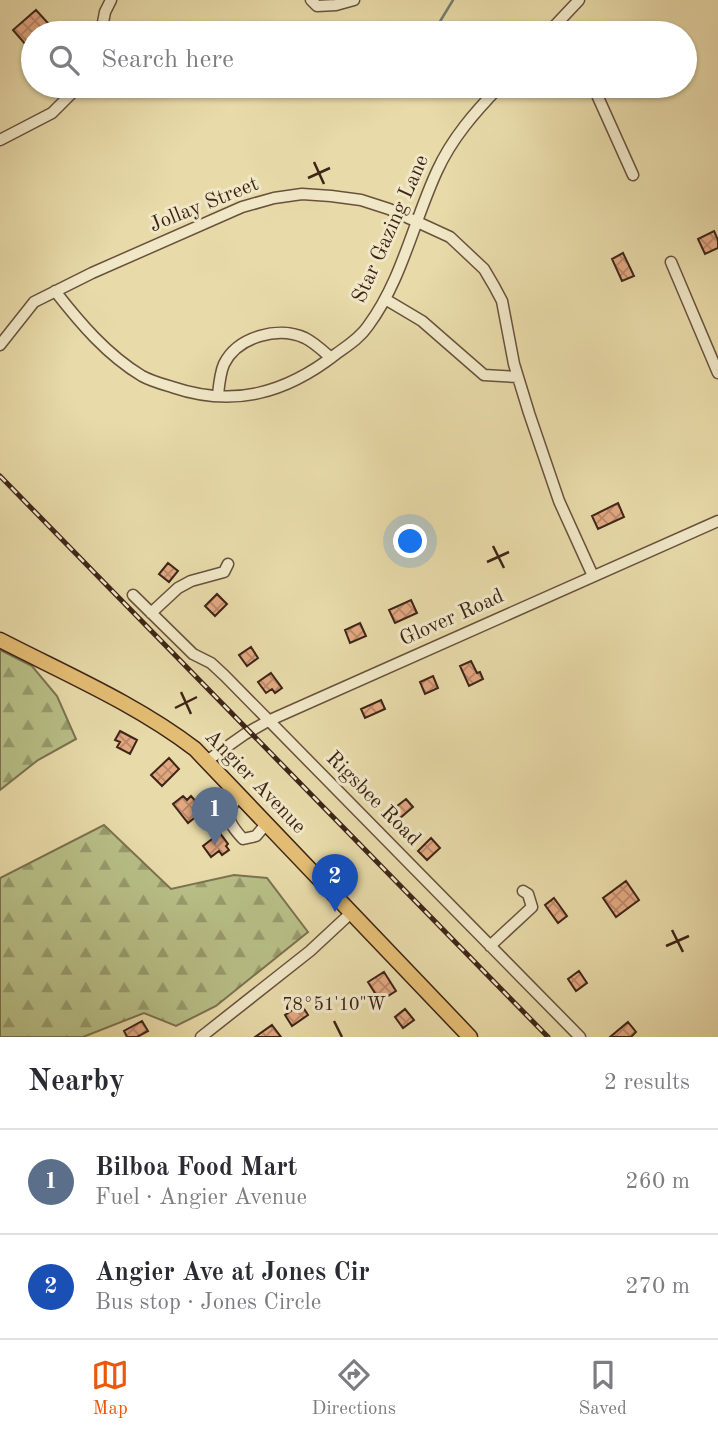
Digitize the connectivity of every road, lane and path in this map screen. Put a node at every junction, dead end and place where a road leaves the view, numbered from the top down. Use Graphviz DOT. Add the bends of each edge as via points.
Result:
graph roads {
  1 [pos="111,0"];
  2 [pos="311,0"];
  3 [pos="354,0"];
  4 [pos="579,0"];
  5 [pos="103,21"];
  6 [pos="560,21"];
  7 [pos="67,98"];
  8 [pos="489,98"];
  9 [pos="598,98"];
  10 [pos="0,140"];
  11 [pos="633,175"];
  12 [pos="416,222"];
  13 [pos="671,262"];
  14 [pos="55,291"];
  15 [pos="385,299"];
  16 [pos="0,345"];
  17 [pos="331,358"];
  18 [pos="718,373"];
  19 [pos="518,377"];
  20 [pos="218,395"];
  21 [pos="718,521"];
  22 [pos="229,564"];
  23 [pos="593,576"];
  24 [pos="133,595"];
  25 [pos="151,613"];
  26 [pos="0,640"];
  27 [pos="268,721"];
  28 [pos="208,760"];
  29 [pos="239,793"];
  30 [pos="267,823"];
  31 [pos="523,891"];
  32 [pos="352,912"];
  33 [pos="490,946"];
  34 [pos="201,1037"];
  35 [pos="470,1037"];
  36 [pos="580,1037"];
  1 -- 5 [label="street"];
  2 -- 3 [label="street" via="317,6"];
  4 -- 6 [label="street"];
  7 -- 10 [label="street" via="52,113"];
  8 -- 12 [label="street, Star Gazing Lane" via="449,148"];
  9 -- 11 [label="street"];
  12 -- 14 [label="street, Jollay Street" via="361,200 302,194 274,198 215,218"];
  12 -- 15 [label="street, Star Gazing Lane"];
  12 -- 19 [label="street, Jollay Street" via="450,237 484,269 502,302"];
  13 -- 18 [label="street"];
  14 -- 16 [label="street, Jollay Street" via="34,302"];
  14 -- 20 [label="street, Star Gazing Lane" via="89,332 142,376 185,391"];
  15 -- 17 [label="street, Star Gazing Lane" via="367,328"];
  15 -- 19 [label="street" via="422,321 484,375"];
  17 -- 20 [label="street, Star Gazing Lane" via="294,382 270,391"];
  17 -- 20 [label="street" via="304,338 269,334 229,356"];
  19 -- 23 [label="street, Jollay Street" via="559,501"];
  21 -- 23 [label="street, Glover Road"];
  22 -- 25 [label="street" via="224,572 177,588"];
  23 -- 27 [label="street, Glover Road"];
  24 -- 25 [label="street, Rigsbee Road"];
  25 -- 27 [label="street, Rigsbee Road" via="193,654 226,676"];
  26 -- 28 [label="main road, Angier Avenue" via="147,716"];
  27 -- 28 [label="street, Glover Road"];
  27 -- 33 [label="street, Rigsbee Road"];
  28 -- 29 [label="main road, Angier Avenue"];
  29 -- 30 [label="main road, Angier Avenue"];
  29 -- 30 [label="street" via="228,811 243,839 256,836"];
  30 -- 32 [label="main road, Angier Avenue"];
  31 -- 33 [label="street" via="532,907"];
  32 -- 34 [label="street"];
  32 -- 35 [label="main road, Angier Avenue"];
  33 -- 36 [label="street, Rigsbee Road"];
}
